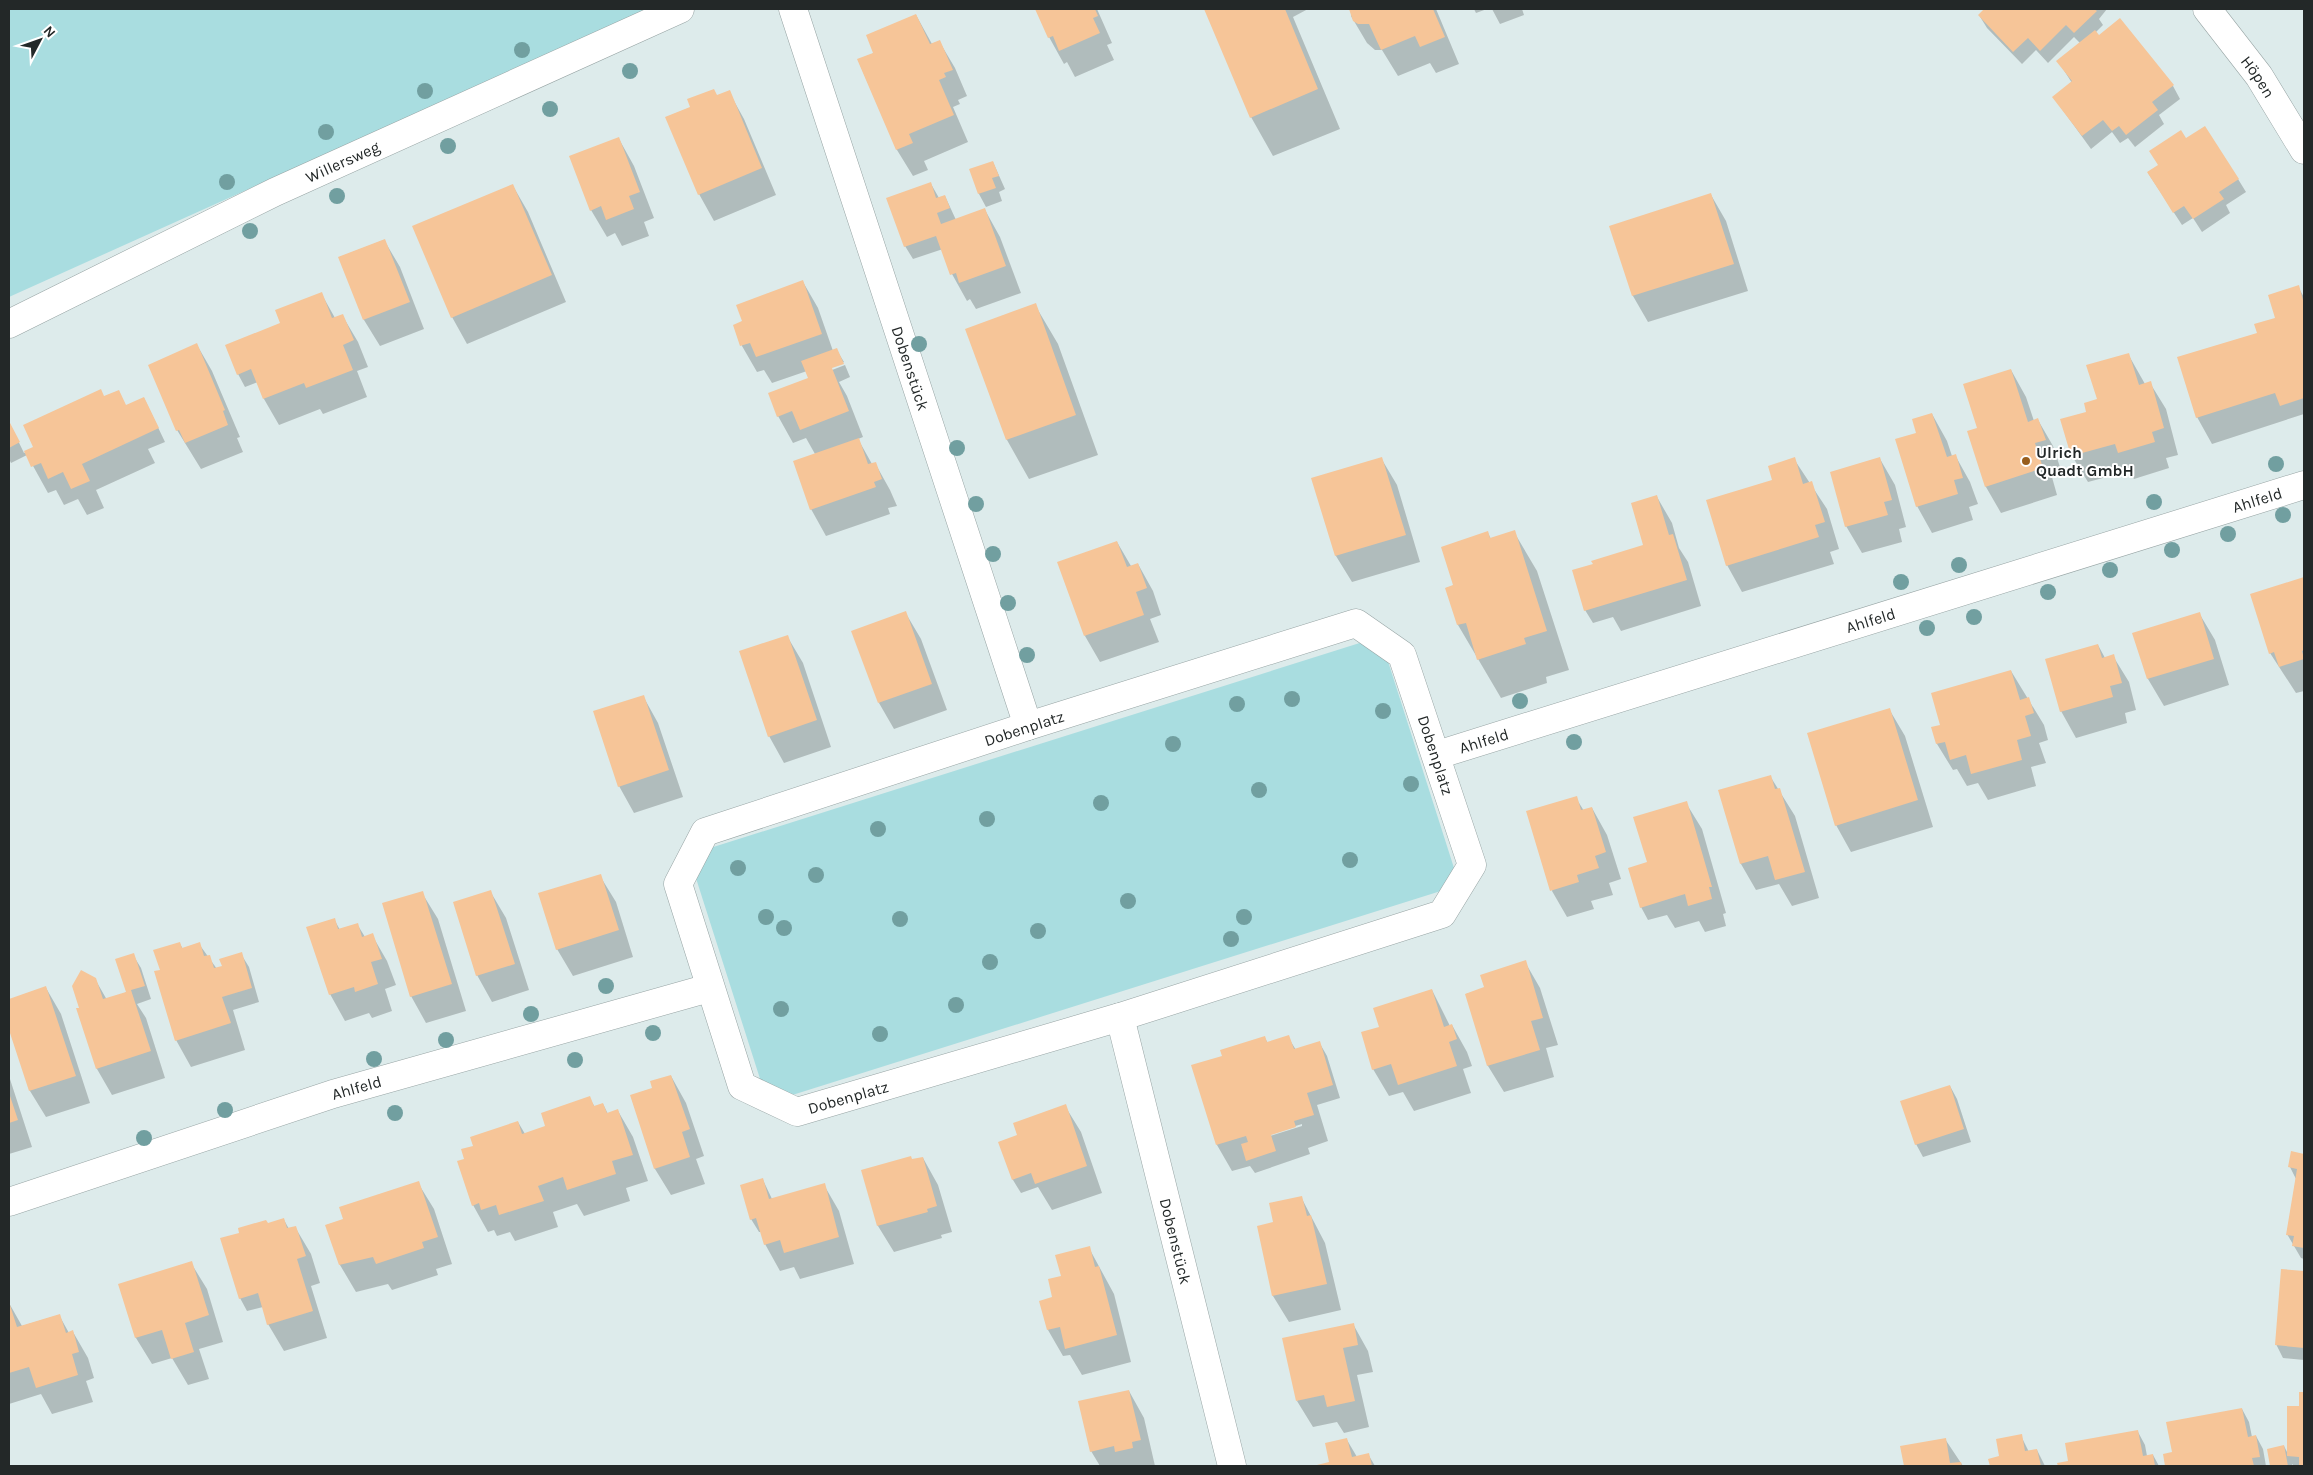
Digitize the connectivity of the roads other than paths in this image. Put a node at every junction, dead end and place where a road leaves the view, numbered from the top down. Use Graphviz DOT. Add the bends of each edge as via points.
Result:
graph roads {
  1 [pos="680,9"];
  2 [pos="793,9"];
  3 [pos="2207,9"];
  4 [pos="2304,150"];
  5 [pos="9,324"];
  6 [pos="2304,485"];
  7 [pos="1028,726"];
  8 [pos="1437,755"];
  9 [pos="709,988"];
  10 [pos="1120,1017"];
  11 [pos="9,1202"];
  12 [pos="1232,1466"];
  1 -- 5 [label="street, Willersweg" via="274,192"];
  2 -- 7 [label="street, Dobenstück"];
  3 -- 4 [label="street, Höpen" via="2259,76"];
  6 -- 8 [label="street, Ahlfeld"];
  7 -- 8 [label="street, Dobenplatz" via="1356,623 1402,655"];
  7 -- 9 [label="street, Dobenplatz" via="705,832 678,884"];
  8 -- 10 [label="street, Dobenplatz" via="1472,865 1442,914"];
  9 -- 10 [label="street, Dobenplatz" via="742,1086 797,1112"];
  9 -- 11 [label="street, Ahlfeld" via="333,1094"];
  10 -- 12 [label="street, Dobenstück"];
}
